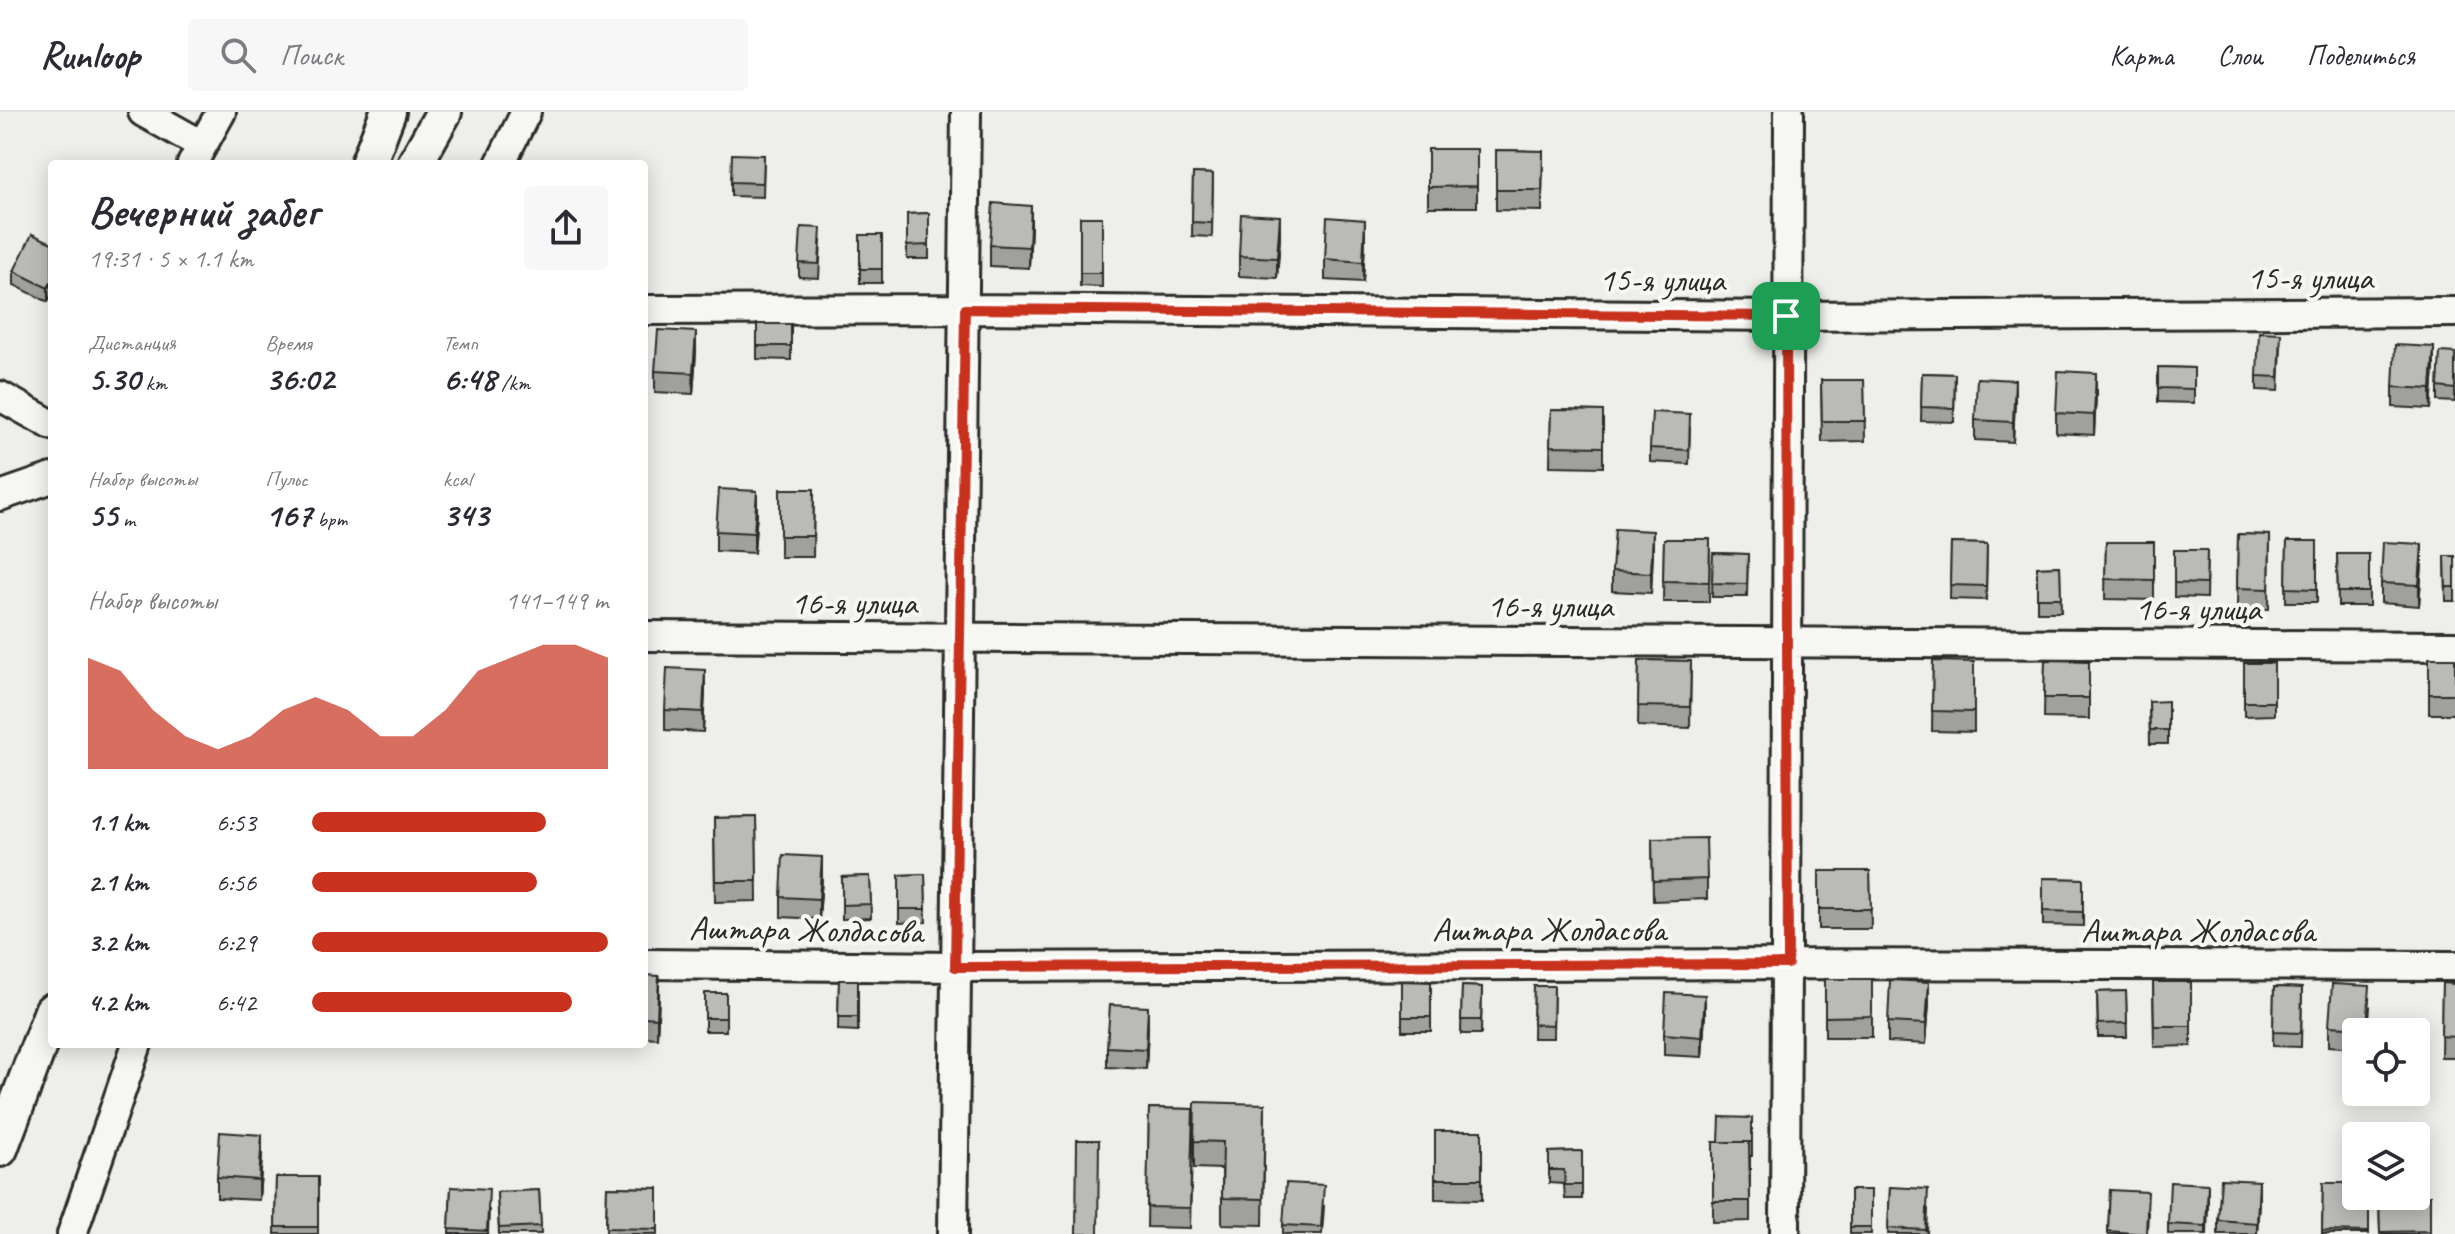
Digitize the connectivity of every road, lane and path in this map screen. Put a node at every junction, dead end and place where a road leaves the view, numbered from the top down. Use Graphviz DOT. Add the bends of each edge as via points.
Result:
graph roads {
  1 [pos="143,112"];
  2 [pos="221,112"];
  3 [pos="388,112"];
  4 [pos="444,112"];
  5 [pos="526,112"];
  6 [pos="966,112"];
  7 [pos="1789,112"];
  8 [pos="197,155"];
  9 [pos="370,160"];
  10 [pos="417,160"];
  11 [pos="502,160"];
  12 [pos="965,309"];
  13 [pos="648,310"];
  14 [pos="2455,312"];
  15 [pos="1786,316"];
  16 [pos="0,396"];
  17 [pos="48,420"];
  18 [pos="48,479"];
  19 [pos="0,496"];
  20 [pos="648,636"];
  21 [pos="959,639"];
  22 [pos="1786,642"];
  23 [pos="2455,646"];
  24 [pos="648,964"];
  25 [pos="1788,964"];
  26 [pos="2455,966"];
  27 [pos="955,967"];
  28 [pos="48,1022"];
  29 [pos="136,1048"];
  30 [pos="0,1149"];
  31 [pos="72,1234"];
  32 [pos="953,1234"];
  33 [pos="1785,1234"];
  1 -- 8 [label="street"];
  2 -- 8 [label="street"];
  3 -- 9 [label="main road"];
  4 -- 10 [label="main road"];
  5 -- 11 [label="street"];
  6 -- 12 [label="street"];
  7 -- 15 [label="street"];
  12 -- 13 [label="street, 15-я улица"];
  12 -- 15 [label="street, 15-я улица"];
  12 -- 21 [label="street"];
  14 -- 15 [label="street, 15-я улица"];
  15 -- 22 [label="street"];
  16 -- 17 [label="street"];
  18 -- 19 [label="street"];
  20 -- 21 [label="street, 16-я улица"];
  21 -- 22 [label="street, 16-я улица"];
  21 -- 27 [label="street"];
  22 -- 23 [label="street, 16-я улица"];
  22 -- 25 [label="street"];
  24 -- 27 [label="street, Аштара Жолдасова"];
  25 -- 26 [label="street, Аштара Жолдасова"];
  25 -- 27 [label="street, Аштара Жолдасова"];
  25 -- 33 [label="street"];
  27 -- 32 [label="street"];
  28 -- 30 [label="main road"];
  29 -- 31 [label="street"];
}
